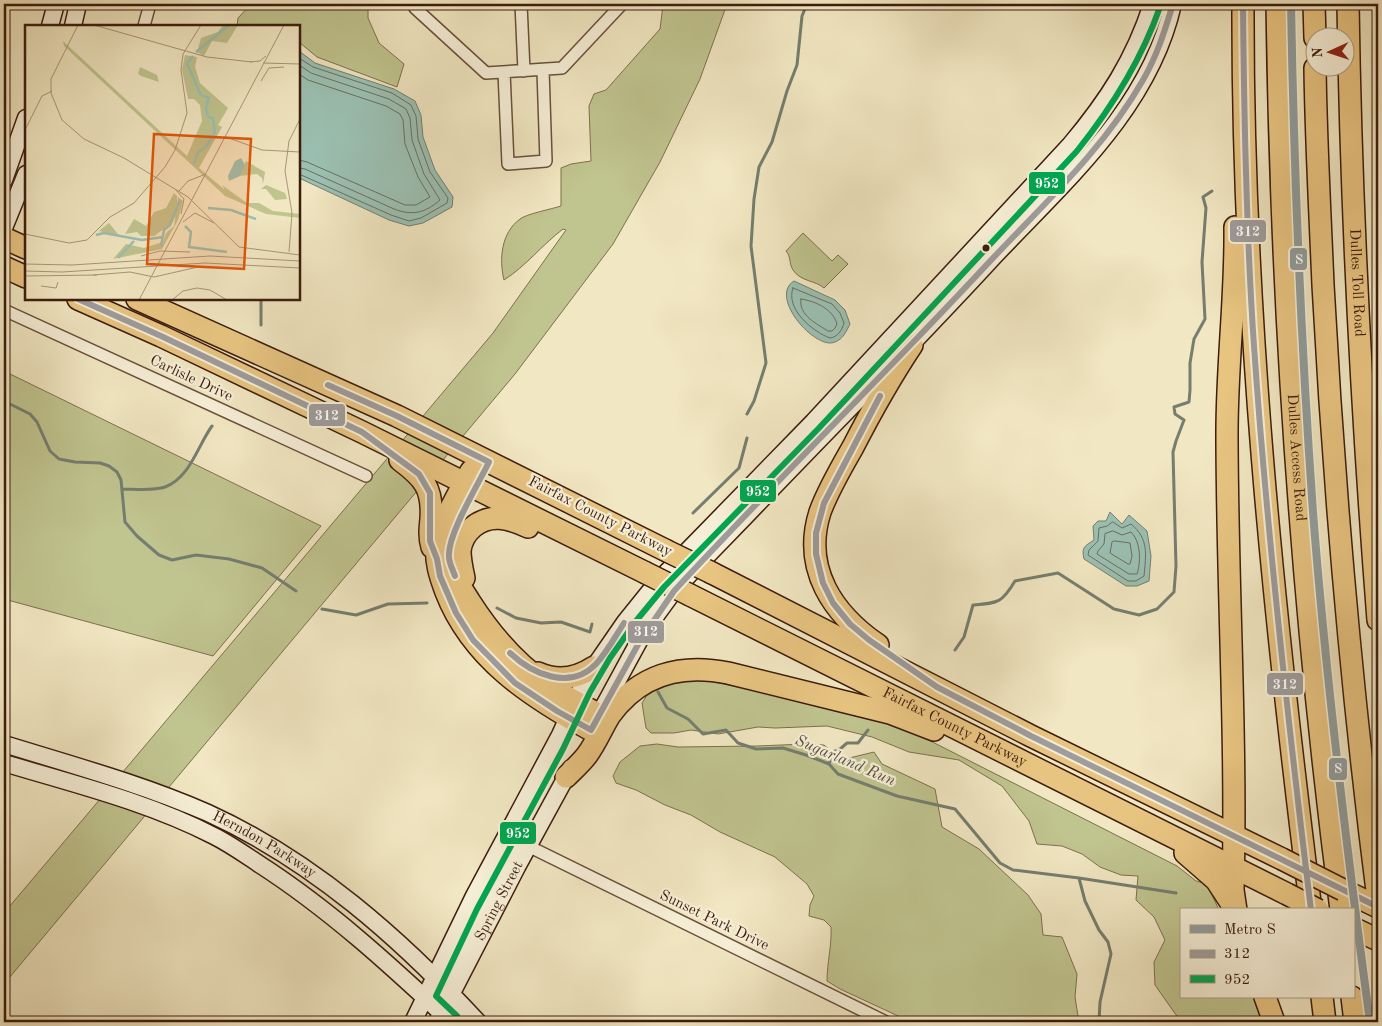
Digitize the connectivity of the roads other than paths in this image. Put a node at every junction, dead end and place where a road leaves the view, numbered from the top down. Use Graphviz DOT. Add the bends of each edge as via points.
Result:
graph roads {
  1 [pos="56,4"];
  2 [pos="78,4"];
  3 [pos="150,4"];
  4 [pos="414,4"];
  5 [pos="521,4"];
  6 [pos="622,4"];
  7 [pos="1152,4"];
  8 [pos="1174,4"];
  9 [pos="1243,4"];
  10 [pos="1277,4"];
  11 [pos="1314,4"];
  12 [pos="1348,4"];
  13 [pos="50,25"];
  14 [pos="73,25"];
  15 [pos="144,25"];
  16 [pos="1315,28"];
  17 [pos="1244,48"];
  18 [pos="543,70"];
  19 [pos="524,71"];
  20 [pos="504,72"];
  21 [pos="1315,78"];
  22 [pos="25,121"];
  23 [pos="25,176"];
  24 [pos="4,180"];
  25 [pos="4,228"];
  26 [pos="4,238"];
  27 [pos="25,248"];
  28 [pos="4,267"];
  29 [pos="25,277"];
  30 [pos="80,300"];
  31 [pos="139,300"];
  32 [pos="4,310"];
  33 [pos="1359,343"];
  34 [pos="912,345"];
  35 [pos="362,432"];
  36 [pos="1378,458"];
  37 [pos="483,459"];
  38 [pos="366,476"];
  39 [pos="470,486"];
  40 [pos="596,549"];
  41 [pos="437,559"];
  42 [pos="668,559"];
  43 [pos="689,585"];
  44 [pos="470,602"];
  45 [pos="1378,620"];
  46 [pos="523,666"];
  47 [pos="594,666"];
  48 [pos="937,687"];
  49 [pos="572,710"];
  50 [pos="595,722"];
  51 [pos="4,744"];
  52 [pos="1024,762"];
  53 [pos="4,763"];
  54 [pos="566,777"];
  55 [pos="1151,827"];
  56 [pos="1234,835"];
  57 [pos="528,846"];
  58 [pos="1233,867"];
  59 [pos="1378,899"];
  60 [pos="1378,907"];
  61 [pos="1235,908"];
  62 [pos="1236,908"];
  63 [pos="1311,908"];
  64 [pos="1314,908"];
  65 [pos="1341,908"];
  66 [pos="1354,928"];
  67 [pos="1378,940"];
  68 [pos="443,986"];
  69 [pos="1265,998"];
  70 [pos="1322,998"];
  71 [pos="1352,998"];
  72 [pos="437,1012"];
  73 [pos="414,1022"];
  74 [pos="478,1022"];
  75 [pos="886,1022"];
  76 [pos="1274,1022"];
  77 [pos="1325,1022"];
  78 [pos="1355,1022"];
  1 -- 13 [label="main road"];
  2 -- 14 [label="main road"];
  3 -- 15 [label="street"];
  4 -- 20 [label="street" via="414,8 486,73"];
  5 -- 19 [label="street"];
  6 -- 18 [label="street" via="562,68"];
  7 -- 42 [label="main road, Spring Street" via="1132,56 1090,122 813,422"];
  8 -- 34 [label="main road, Spring Street" via="1159,47 1141,84 1106,135"];
  9 -- 17 [label="highway"];
  10 -- 65 [label="highway, Dulles Access Road" via="1280,152 1294,441 1327,805"];
  11 -- 16 [label="highway"];
  12 -- 33 [label="highway, Dulles Toll Road"];
  17 -- 56 [label="highway" via="1233,126 1235,249 1227,430"];
  17 -- 63 [label="highway" via="1248,216 1263,464 1278,632"];
  18 -- 19 [label="street"];
  18 -- 20 [label="street" via="546,162 508,164"];
  19 -- 20 [label="street"];
  21 -- 59 [label="highway" via="1336,495 1354,695"];
  22 -- 24 [label="main road"];
  23 -- 25 [label="main road"];
  26 -- 27 [label="highway"];
  28 -- 29 [label="highway"];
  30 -- 35 [label="highway, Fairfax County Parkway"];
  31 -- 37 [label="highway, Fairfax County Parkway" via="397,416"];
  32 -- 38 [label="street, Carlisle Drive"];
  33 -- 36 [label="highway"];
  33 -- 45 [label="highway, Dulles Toll Road"];
  34 -- 43 [label="main road, Spring Street"];
  34 -- 48 [label="highway" via="885,386 824,503 818,522 816,554 823,583 843,617 869,640"];
  35 -- 39 [label="highway, Fairfax County Parkway"];
  35 -- 41 [label="highway" via="423,480 430,493 430,541"];
  37 -- 39 [label="highway"];
  37 -- 42 [label="highway, Fairfax County Parkway"];
  39 -- 40 [label="highway, Fairfax County Parkway"];
  39 -- 41 [label="highway" via="438,538"];
  39 -- 44 [label="highway" via="450,550 452,570"];
  40 -- 43 [label="highway, Fairfax County Parkway, bridge" via="644,572"];
  40 -- 44 [label="highway" via="546,536 508,519 483,520 469,530 460,548"];
  41 -- 49 [label="highway" via="448,597 478,646 515,683"];
  42 -- 47 [label="main road, Spring Street"];
  42 -- 48 [label="highway, Fairfax County Parkway, bridge" via="712,573"];
  43 -- 50 [label="main road, Spring Street" via="664,604 644,632"];
  43 -- 52 [label="highway, Fairfax County Parkway"];
  44 -- 46 [label="highway" via="492,633"];
  46 -- 47 [label="highway" via="558,679 576,676"];
  46 -- 49 [label="highway"];
  47 -- 49 [label="main road, Spring Street"];
  48 -- 56 [label="highway, Fairfax County Parkway"];
  49 -- 50 [label="highway"];
  49 -- 68 [label="main road, Spring Street" via="491,862"];
  50 -- 54 [label="main road, Spring Street"];
  51 -- 68 [label="main road, Herndon Parkway" via="159,793 252,836 342,895"];
  52 -- 54 [label="highway" via="962,742 890,713 722,672 694,669 664,674 630,692 610,716 587,755"];
  52 -- 55 [label="highway, Fairfax County Parkway"];
  53 -- 72 [label="main road, Herndon Parkway" via="113,796 215,836 320,906 358,937"];
  54 -- 57 [label="main road, Spring Street"];
  55 -- 58 [label="highway, Fairfax County Parkway"];
  55 -- 61 [label="highway" via="1209,873"];
  56 -- 58 [label="highway"];
  56 -- 60 [label="highway, Fairfax County Parkway, bridge"];
  57 -- 68 [label="main road, Spring Street"];
  57 -- 75 [label="street, Sunset Park Drive"];
  58 -- 62 [label="highway"];
  58 -- 64 [label="highway, Fairfax County Parkway, bridge"];
  66 -- 67 [label="highway"];
  68 -- 72 [label="main road, Spring Street"];
  68 -- 72 [label="main road, Spring Street"];
  68 -- 74 [label="main road, Herndon Parkway"];
  69 -- 76 [label="highway"];
  70 -- 77 [label="highway"];
  71 -- 78 [label="highway"];
  72 -- 73 [label="main road, Spring Street"];
}
